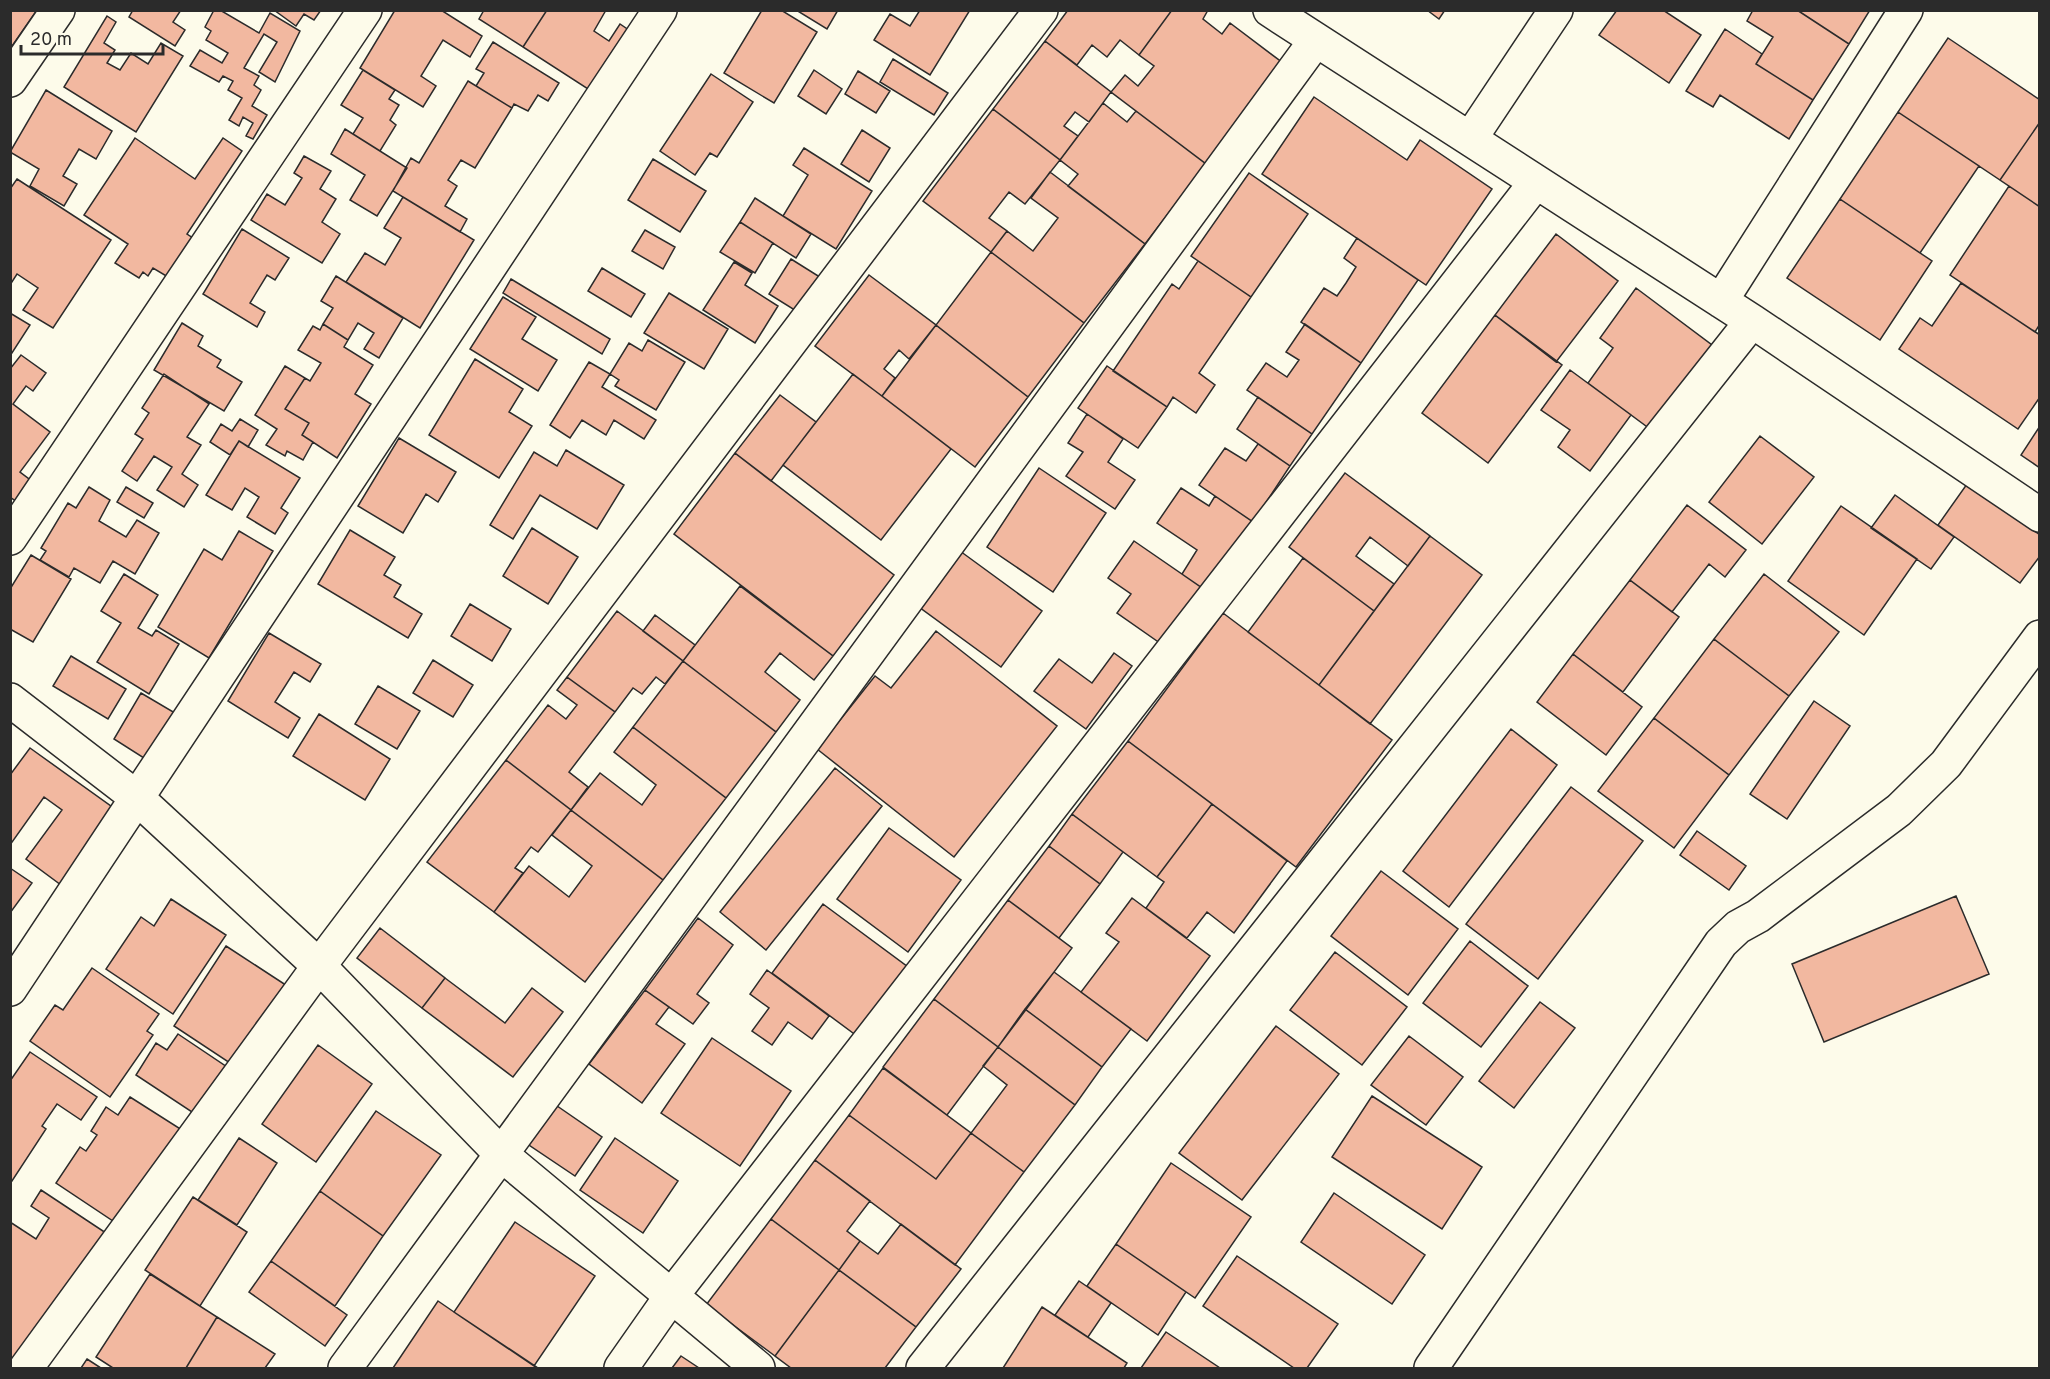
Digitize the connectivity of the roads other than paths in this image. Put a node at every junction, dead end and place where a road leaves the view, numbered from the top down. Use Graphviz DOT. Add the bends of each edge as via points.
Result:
graph roads {
  1 [pos="58,10"];
  2 [pos="365,10"];
  3 [pos="660,10"];
  4 [pos="1041,10"];
  5 [pos="1270,10"];
  6 [pos="1556,10"];
  7 [pos="1906,10"];
  8 [pos="1316,40"];
  9 [pos="10,80"];
  10 [pos="1470,139"];
  11 [pos="1536,182"];
  12 [pos="1721,301"];
  13 [pos="1752,321"];
  14 [pos="2040,515"];
  15 [pos="10,538"];
  16 [pos="2040,637"];
  17 [pos="10,700"];
  18 [pos="136,797"];
  19 [pos="319,966"];
  20 [pos="10,989"];
  21 [pos="502,1155"];
  22 [pos="670,1298"];
  23 [pos="26,1368"];
  24 [pos="345,1368"];
  25 [pos="621,1368"];
  26 [pos="758,1368"];
  27 [pos="923,1368"];
  28 [pos="1431,1368"];
  1 -- 9 [label="street"];
  2 -- 15 [label="street"];
  3 -- 18 [label="street"];
  4 -- 19 [label="street"];
  5 -- 8 [label="street"];
  6 -- 10 [label="street"];
  7 -- 12 [label="street"];
  8 -- 10 [label="street"];
  8 -- 21 [label="street"];
  10 -- 11 [label="street"];
  11 -- 12 [label="street"];
  11 -- 22 [label="street"];
  12 -- 13 [label="street"];
  13 -- 14 [label="street"];
  13 -- 27 [label="street"];
  16 -- 28 [label="street" via="1946,764 1899,810 1721,943"];
  17 -- 18 [label="street"];
  18 -- 19 [label="street"];
  18 -- 20 [label="street"];
  19 -- 21 [label="street"];
  19 -- 23 [label="street"];
  21 -- 22 [label="street"];
  21 -- 24 [label="street"];
  22 -- 25 [label="street"];
  22 -- 26 [label="street"];
}
